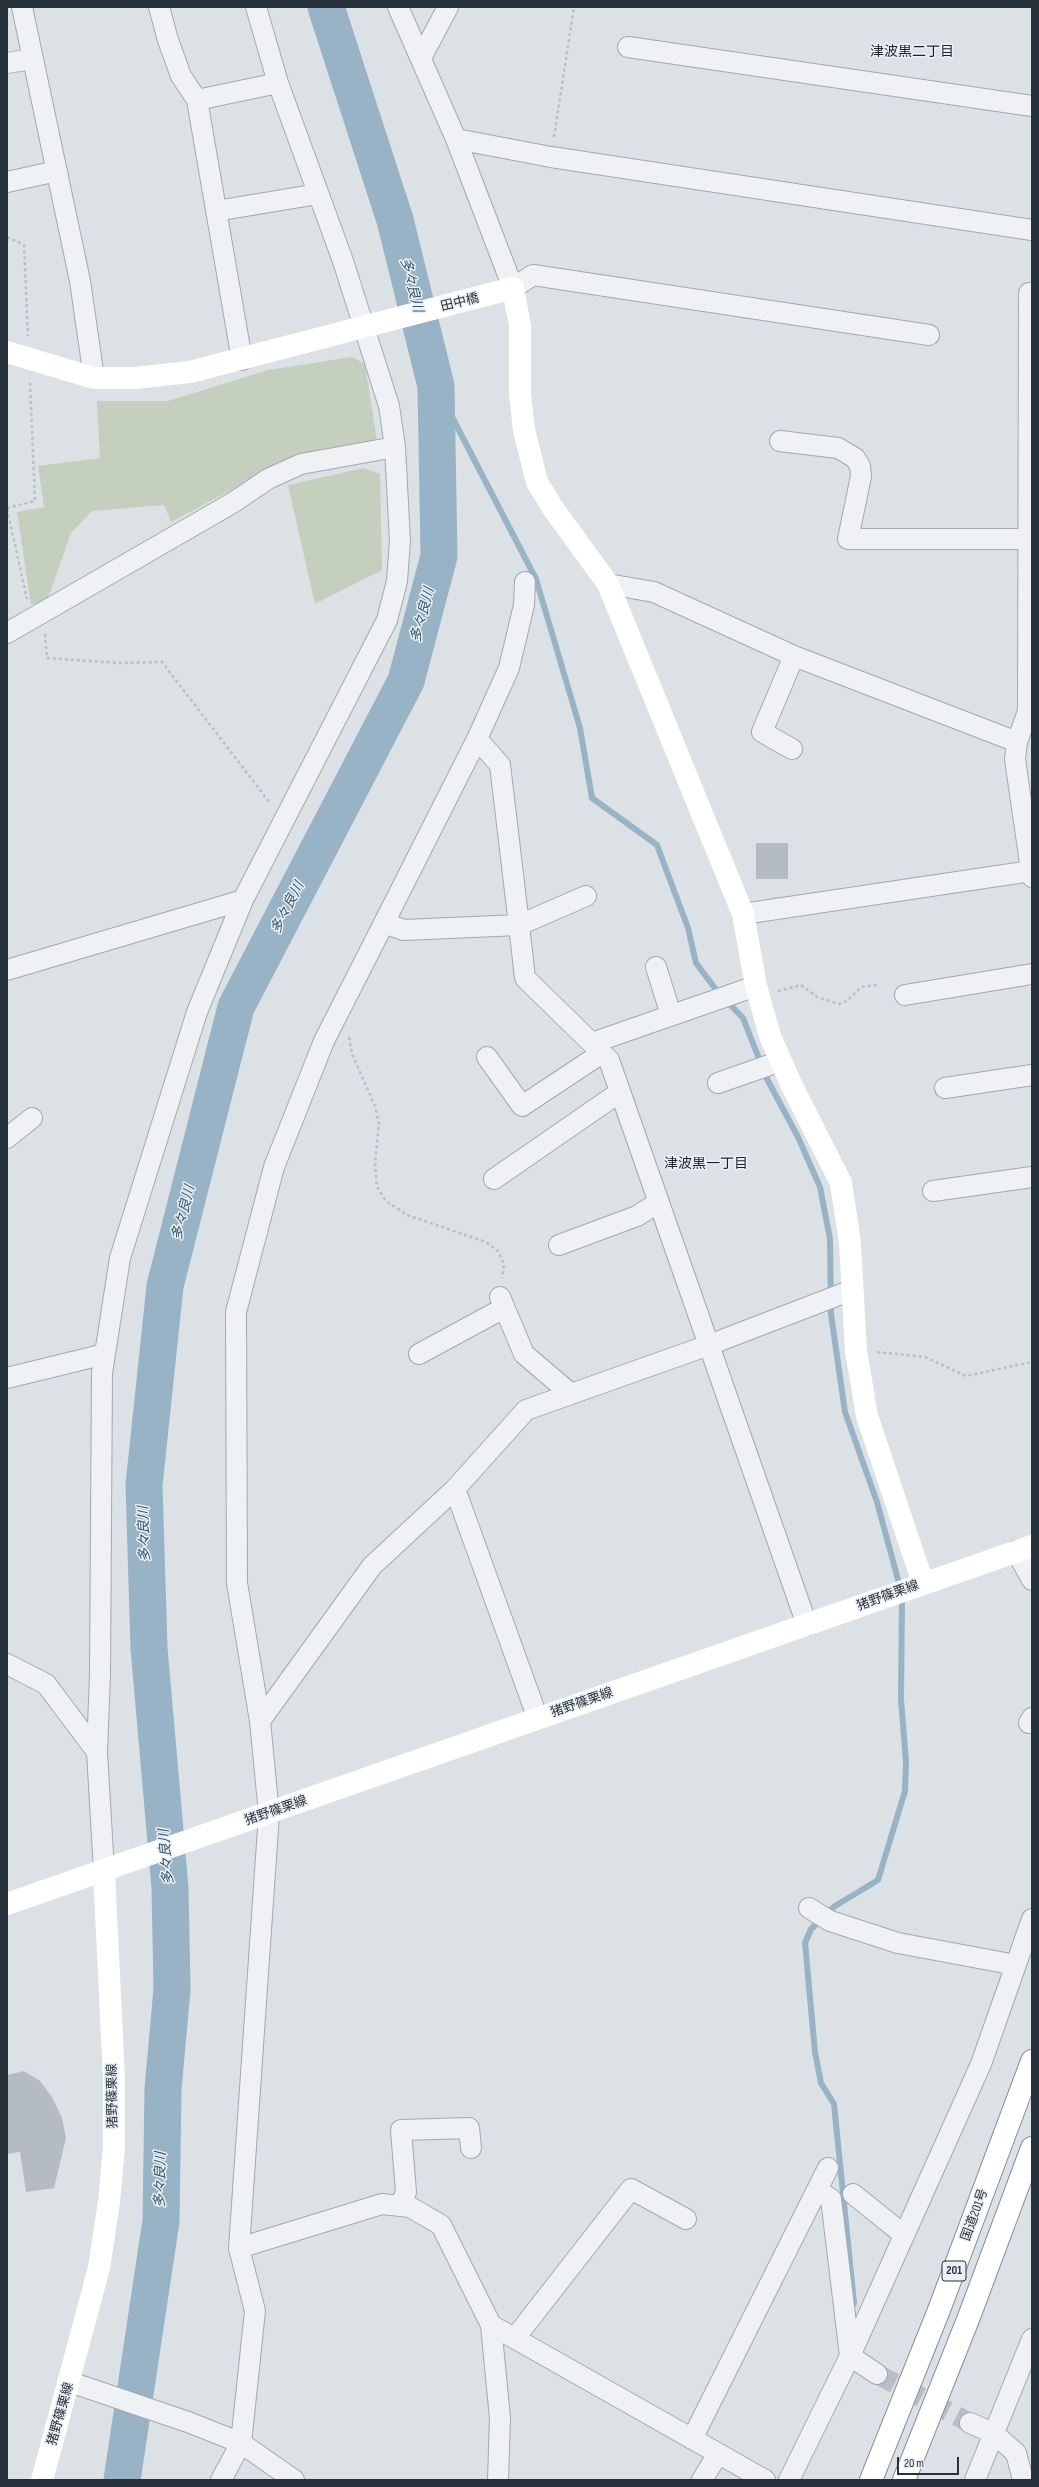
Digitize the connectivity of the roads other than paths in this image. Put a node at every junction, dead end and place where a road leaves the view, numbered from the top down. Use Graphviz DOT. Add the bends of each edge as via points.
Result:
graph roads {
  1 [pos="22,7"];
  2 [pos="160,7"];
  3 [pos="256,7"];
  4 [pos="398,7"];
  5 [pos="448,7"];
  6 [pos="628,47"];
  7 [pos="421,58"];
  8 [pos="33,59"];
  9 [pos="7,64"];
  10 [pos="278,83"];
  11 [pos="197,100"];
  12 [pos="1032,106"];
  13 [pos="456,139"];
  14 [pos="57,172"];
  15 [pos="7,182"];
  16 [pos="318,194"];
  17 [pos="216,211"];
  18 [pos="1032,230"];
  19 [pos="504,291"];
  20 [pos="1032,293"];
  21 [pos="372,325"];
  22 [pos="928,335"];
  23 [pos="7,352"];
  24 [pos="242,360"];
  25 [pos="94,378"];
  26 [pos="780,441"];
  27 [pos="395,447"];
  28 [pos="1027,539"];
  29 [pos="525,582"];
  30 [pos="608,584"];
  31 [pos="7,633"];
  32 [pos="794,656"];
  33 [pos="477,739"];
  34 [pos="792,749"];
  35 [pos="1021,756"];
  36 [pos="1032,874"];
  37 [pos="586,896"];
  38 [pos="243,900"];
  39 [pos="743,914"];
  40 [pos="384,923"];
  41 [pos="519,925"];
  42 [pos="656,967"];
  43 [pos="7,970"];
  44 [pos="1032,974"];
  45 [pos="757,991"];
  46 [pos="905,995"];
  47 [pos="671,1015"];
  48 [pos="597,1048"];
  49 [pos="487,1056"];
  50 [pos="781,1061"];
  51 [pos="1032,1075"];
  52 [pos="718,1083"];
  53 [pos="945,1088"];
  54 [pos="620,1092"];
  55 [pos="32,1118"];
  56 [pos="7,1138"];
  57 [pos="1032,1177"];
  58 [pos="494,1179"];
  59 [pos="934,1191"];
  60 [pos="659,1202"];
  61 [pos="559,1245"];
  62 [pos="852,1290"];
  63 [pos="709,1345"];
  64 [pos="105,1354"];
  65 [pos="419,1354"];
  66 [pos="7,1378"];
  67 [pos="571,1394"];
  68 [pos="456,1488"];
  69 [pos="1024,1548"];
  70 [pos="1032,1580"];
  71 [pos="923,1583"];
  72 [pos="807,1625"];
  73 [pos="7,1664"];
  74 [pos="538,1719"];
  75 [pos="260,1721"];
  76 [pos="97,1752"];
  77 [pos="264,1816"];
  78 [pos="110,1869"];
  79 [pos="7,1904"];
  80 [pos="809,1908"];
  81 [pos="1032,1919"];
  82 [pos="1016,1965"];
  83 [pos="1032,2061"];
  84 [pos="471,2148"];
  85 [pos="1032,2148"];
  86 [pos="828,2168"];
  87 [pos="817,2190"];
  88 [pos="853,2194"];
  89 [pos="400,2206"];
  90 [pos="686,2219"];
  91 [pos="904,2236"];
  92 [pos="240,2248"];
  93 [pos="492,2326"];
  94 [pos="515,2338"];
  95 [pos="1032,2339"];
  96 [pos="850,2356"];
  97 [pos="877,2374"];
  98 [pos="77,2384"];
  99 [pos="970,2423"];
  100 [pos="993,2433"];
  101 [pos="692,2438"];
  102 [pos="241,2443"];
  103 [pos="718,2454"];
  104 [pos="42,2480"];
  105 [pos="221,2480"];
  106 [pos="294,2480"];
  107 [pos="498,2480"];
  108 [pos="702,2480"];
  109 [pos="765,2480"];
  110 [pos="789,2480"];
  111 [pos="871,2480"];
  112 [pos="904,2480"];
  113 [pos="975,2480"];
  114 [pos="1023,2480"];
  1 -- 8 [label="street"];
  2 -- 11 [label="street" via="181,76"];
  3 -- 10 [label="street"];
  4 -- 7 [label="street"];
  5 -- 7 [label="street"];
  6 -- 12 [label="street"];
  7 -- 13 [label="street"];
  8 -- 9 [label="street"];
  8 -- 14 [label="street"];
  10 -- 11 [label="street"];
  10 -- 16 [label="street"];
  11 -- 17 [label="street"];
  13 -- 18 [label="street" via="551,157"];
  13 -- 19 [label="street"];
  14 -- 15 [label="street"];
  14 -- 25 [label="street" via="80,281"];
  16 -- 17 [label="street"];
  16 -- 21 [label="street"];
  17 -- 24 [label="street"];
  19 -- 21 [label="main road, 田中橋"];
  19 -- 22 [label="street" via="533,275"];
  19 -- 30 [label="main road" via="520,326 520,394 529,457 537,482"];
  20 -- 28 [label="street" via="1029,293"];
  21 -- 24 [label="main road, 田中橋"];
  21 -- 27 [label="street"];
  23 -- 25 [label="main road, 田中橋"];
  24 -- 25 [label="main road, 田中橋" via="190,372 135,378"];
  26 -- 28 [label="street" via="838,448 855,458 860,466 861,476 848,539"];
  27 -- 31 [label="street" via="301,464 268,479 227,506"];
  27 -- 38 [label="street" via="400,541 397,581 387,620"];
  28 -- 35 [label="street" via="1028,711"];
  29 -- 33 [label="street" via="524,605 509,668"];
  30 -- 32 [label="street" via="654,592"];
  30 -- 39 [label="main road"];
  32 -- 34 [label="street" via="762,732"];
  32 -- 35 [label="street"];
  33 -- 40 [label="street"];
  33 -- 41 [label="street" via="500,765"];
  35 -- 36 [label="street"];
  36 -- 39 [label="street"];
  37 -- 41 [label="street"];
  38 -- 43 [label="street"];
  38 -- 64 [label="street" via="197,1012 120,1258"];
  39 -- 45 [label="main road"];
  40 -- 41 [label="street" via="404,930"];
  40 -- 75 [label="street" via="324,1042 274,1167 236,1312 237,1583"];
  41 -- 48 [label="street" via="526,978"];
  42 -- 47 [label="street"];
  44 -- 46 [label="street"];
  45 -- 47 [label="street"];
  45 -- 50 [label="main road" via="770,1036"];
  47 -- 48 [label="street"];
  48 -- 49 [label="street" via="522,1106"];
  48 -- 54 [label="street" via="609,1060"];
  50 -- 52 [label="street"];
  50 -- 62 [label="main road" via="841,1183 850,1243"];
  51 -- 53 [label="street"];
  54 -- 58 [label="street"];
  54 -- 60 [label="street"];
  55 -- 56 [label="street"];
  57 -- 59 [label="street"];
  60 -- 61 [label="street" via="637,1216"];
  60 -- 63 [label="street"];
  62 -- 63 [label="street"];
  62 -- 71 [label="main road" via="856,1351 868,1416"];
  63 -- 67 [label="street"];
  63 -- 72 [label="street"];
  64 -- 66 [label="street"];
  64 -- 76 [label="street" via="102,1373"];
  65 -- 67 [label="street" via="502,1302 524,1354"];
  67 -- 68 [label="street" via="526,1410"];
  68 -- 74 [label="street"];
  68 -- 75 [label="street" via="372,1566"];
  69 -- 70 [label="street"];
  69 -- 71 [label="main road, 猪野篠栗線"];
  71 -- 72 [label="main road, 猪野篠栗線"];
  72 -- 74 [label="main road, 猪野篠栗線"];
  73 -- 76 [label="street" via="46,1684"];
  74 -- 77 [label="main road, 猪野篠栗線"];
  75 -- 77 [label="street"];
  76 -- 78 [label="street"];
  77 -- 78 [label="main road, 猪野篠栗線"];
  77 -- 92 [label="street"];
  78 -- 79 [label="main road"];
  78 -- 98 [label="main road, 猪野篠栗線" via="114,2147 99,2268"];
  80 -- 82 [label="street" via="830,1921 898,1943"];
  81 -- 82 [label="street"];
  82 -- 91 [label="street" via="981,2064"];
  83 -- 111 [label="main road, 国道201号 / 201" via="939,2310"];
  84 -- 89 [label="street" via="469,2128 401,2130 406,2192"];
  85 -- 112 [label="main road, 201" via="969,2317"];
  86 -- 87 [label="street"];
  87 -- 96 [label="street" via="830,2199"];
  87 -- 101 [label="street"];
  88 -- 91 [label="street"];
  89 -- 92 [label="street" via="382,2204"];
  89 -- 93 [label="street" via="410,2207 440,2225"];
  90 -- 94 [label="street" via="631,2189"];
  91 -- 96 [label="street"];
  92 -- 102 [label="street" via="255,2311"];
  93 -- 94 [label="street"];
  93 -- 107 [label="street" via="500,2418"];
  94 -- 101 [label="street"];
  95 -- 100 [label="street"];
  96 -- 97 [label="street"];
  96 -- 110 [label="street"];
  98 -- 102 [label="street"];
  98 -- 104 [label="main road, 猪野篠栗線"];
  99 -- 100 [label="street"];
  100 -- 113 [label="street"];
  100 -- 114 [label="street" via="1016,2454"];
  101 -- 103 [label="street"];
  102 -- 105 [label="street"];
  102 -- 106 [label="street"];
  103 -- 108 [label="street"];
  103 -- 109 [label="street"];
}
